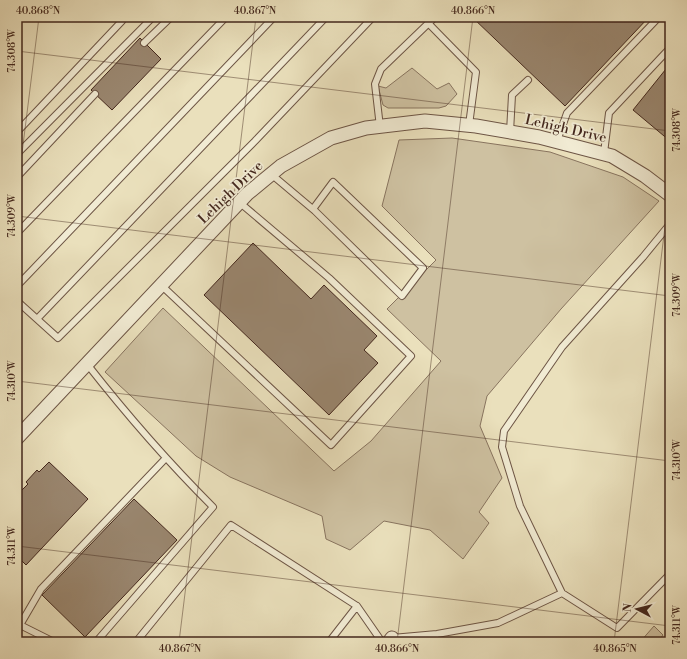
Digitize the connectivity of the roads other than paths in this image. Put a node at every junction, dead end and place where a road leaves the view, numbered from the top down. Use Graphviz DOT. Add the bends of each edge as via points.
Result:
graph roads {
  1 [pos="153,17"];
  2 [pos="171,17"];
  3 [pos="226,17"];
  4 [pos="274,17"];
  5 [pos="326,17"];
  6 [pos="373,17"];
  7 [pos="435,17"];
  8 [pos="658,17"];
  9 [pos="122,22"];
  10 [pos="429,24"];
  11 [pos="144,43"];
  12 [pos="670,48"];
  13 [pos="528,80"];
  14 [pos="96,94"];
  15 [pos="469,125"];
  16 [pos="380,126"];
  17 [pos="17,132"];
  18 [pos="510,132"];
  19 [pos="558,141"];
  20 [pos="17,154"];
  21 [pos="604,154"];
  22 [pos="271,174"];
  23 [pos="17,177"];
  24 [pos="670,195"];
  25 [pos="239,202"];
  26 [pos="313,209"];
  27 [pos="670,224"];
  28 [pos="17,233"];
  29 [pos="161,285"];
  30 [pos="17,286"];
  31 [pos="17,301"];
  32 [pos="37,319"];
  33 [pos="87,364"];
  34 [pos="17,438"];
  35 [pos="165,458"];
  36 [pos="670,574"];
  37 [pos="562,593"];
  38 [pos="357,606"];
  39 [pos="388,641"];
  40 [pos="54,642"];
  41 [pos="96,642"];
  42 [pos="136,642"];
  43 [pos="328,642"];
  1 -- 20 [label="lane"];
  2 -- 11 [label="lane"];
  3 -- 28 [label="lane"];
  4 -- 30 [label="lane"];
  5 -- 32 [label="lane"];
  6 -- 32 [label="lane" via="255,141 58,338"];
  7 -- 10 [label="lane"];
  8 -- 19 [label="lane" via="567,113"];
  9 -- 17 [label="lane"];
  10 -- 15 [label="lane" via="476,72"];
  10 -- 16 [label="lane" via="381,69 375,84"];
  12 -- 21 [label="lane" via="610,113"];
  13 -- 18 [label="lane" via="512,95"];
  14 -- 23 [label="lane"];
  15 -- 16 [label="street, Lehigh Drive" via="425,121"];
  15 -- 18 [label="street, Lehigh Drive"];
  16 -- 22 [label="street, Lehigh Drive" via="331,138"];
  18 -- 19 [label="street, Lehigh Drive"];
  19 -- 21 [label="street, Lehigh Drive"];
  21 -- 24 [label="street, Lehigh Drive" via="612,156 645,176"];
  22 -- 25 [label="street, Lehigh Drive"];
  22 -- 26 [label="lane"];
  25 -- 29 [label="street, Lehigh Drive"];
  25 -- 29 [label="lane" via="330,278 411,356 331,445"];
  26 -- 26 [label="lane" via="402,296 423,268 333,182"];
  27 -- 37 [label="lane" via="562,347 504,431 502,447 520,506"];
  29 -- 33 [label="street, Lehigh Drive"];
  31 -- 32 [label="lane"];
  33 -- 34 [label="street, Lehigh Drive"];
  33 -- 35 [label="lane" via="127,416"];
  35 -- 40 [label="lane" via="42,589 20,625"];
  35 -- 41 [label="lane" via="213,507"];
  36 -- 37 [label="lane" via="617,628"];
  37 -- 39 [label="lane" via="498,623"];
  38 -- 39 [label="lane"];
  38 -- 42 [label="lane" via="232,525"];
  38 -- 43 [label="lane"];
}
